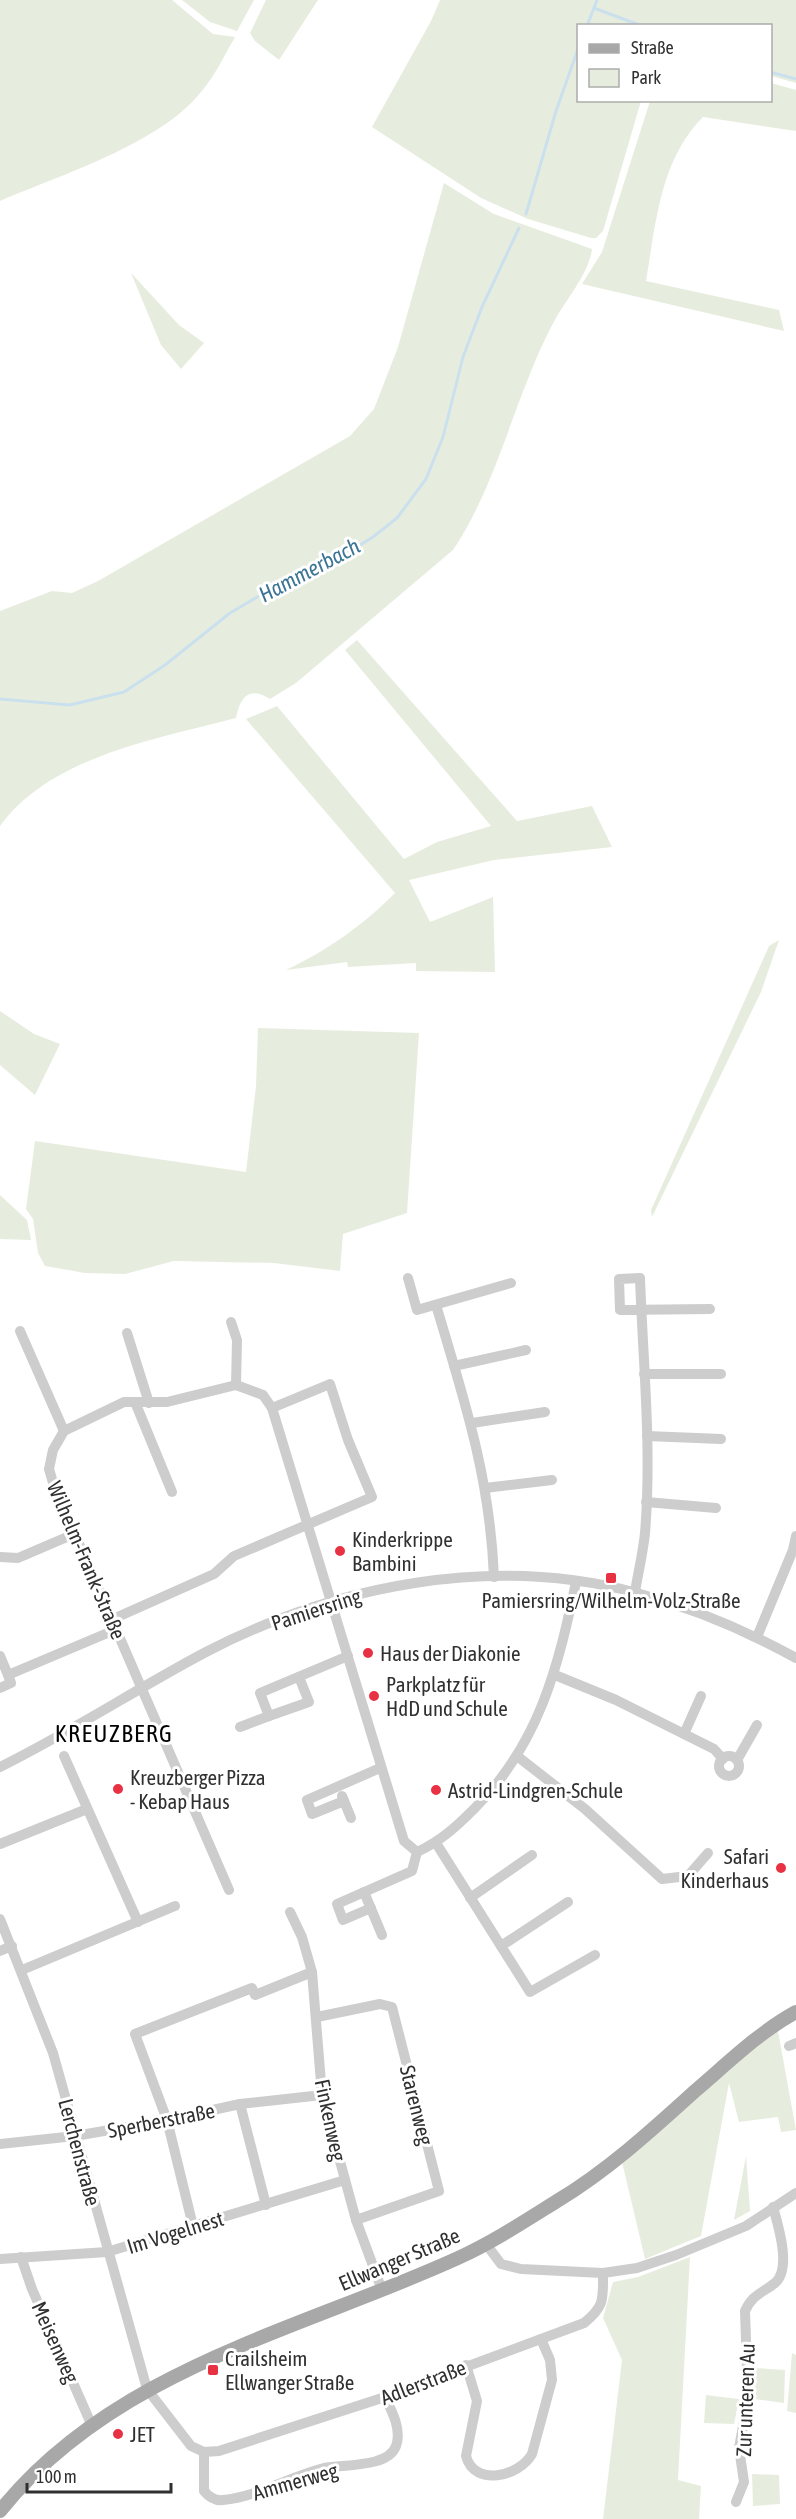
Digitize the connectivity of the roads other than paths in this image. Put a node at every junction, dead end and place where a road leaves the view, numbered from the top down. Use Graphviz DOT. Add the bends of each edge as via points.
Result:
graph roads {
  1 [pos="408,1278"];
  2 [pos="511,1283"];
  3 [pos="436,1305"];
  4 [pos="711,1309"];
  5 [pos="641,1310"];
  6 [pos="231,1322"];
  7 [pos="20,1331"];
  8 [pos="127,1333"];
  9 [pos="526,1350"];
  10 [pos="454,1366"];
  11 [pos="644,1374"];
  12 [pos="721,1374"];
  13 [pos="236,1384"];
  14 [pos="135,1402"];
  15 [pos="148,1403"];
  16 [pos="272,1408"];
  17 [pos="544,1412"];
  18 [pos="472,1423"];
  19 [pos="64,1431"];
  20 [pos="647,1436"];
  21 [pos="721,1439"];
  22 [pos="552,1480"];
  23 [pos="485,1488"];
  24 [pos="172,1492"];
  25 [pos="646,1502"];
  26 [pos="716,1508"];
  27 [pos="307,1525"];
  28 [pos="74,1534"];
  29 [pos="796,1536"];
  30 [pos="795,1551"];
  31 [pos="0,1557"];
  32 [pos="494,1577"];
  33 [pos="576,1582"];
  34 [pos="635,1592"];
  35 [pos="331,1601"];
  36 [pos="115,1624"];
  37 [pos="757,1637"];
  38 [pos="0,1656"];
  39 [pos="348,1656"];
  40 [pos="796,1658"];
  41 [pos="8,1675"];
  42 [pos="555,1675"];
  43 [pos="299,1677"];
  44 [pos="0,1688"];
  45 [pos="142,1689"];
  46 [pos="701,1696"];
  47 [pos="269,1716"];
  48 [pos="757,1725"];
  49 [pos="240,1727"];
  50 [pos="684,1734"];
  51 [pos="64,1756"];
  52 [pos="517,1756"];
  53 [pos="723,1758"];
  54 [pos="736,1760"];
  55 [pos="0,1767"];
  56 [pos="380,1768"];
  57 [pos="338,1786"];
  58 [pos="344,1801"];
  59 [pos="87,1809"];
  60 [pos="351,1818"];
  61 [pos="436,1843"];
  62 [pos="0,1844"];
  63 [pos="417,1852"];
  64 [pos="708,1852"];
  65 [pos="532,1855"];
  66 [pos="229,1890"];
  67 [pos="364,1892"];
  68 [pos="470,1898"];
  69 [pos="568,1902"];
  70 [pos="175,1906"];
  71 [pos="370,1908"];
  72 [pos="290,1912"];
  73 [pos="0,1919"];
  74 [pos="138,1922"];
  75 [pos="382,1935"];
  76 [pos="12,1946"];
  77 [pos="501,1946"];
  78 [pos="0,1951"];
  79 [pos="595,1955"];
  80 [pos="22,1970"];
  81 [pos="312,1972"];
  82 [pos="796,2012"];
  83 [pos="317,2017"];
  84 [pos="322,2095"];
  85 [pos="240,2104"];
  86 [pos="167,2121"];
  87 [pos="75,2136"];
  88 [pos="0,2144"];
  89 [pos="345,2180"];
  90 [pos="796,2193"];
  91 [pos="266,2205"];
  92 [pos="773,2207"];
  93 [pos="356,2220"];
  94 [pos="193,2226"];
  95 [pos="486,2244"];
  96 [pos="107,2252"];
  97 [pos="21,2257"];
  98 [pos="0,2259"];
  99 [pos="603,2273"];
  100 [pos="382,2290"];
  101 [pos="541,2339"];
  102 [pos="466,2366"];
  103 [pos="147,2389"];
  104 [pos="385,2397"];
  105 [pos="93,2426"];
  106 [pos="204,2452"];
  107 [pos="736,2502"];
  108 [pos="0,2511"];
  1 -- 3 [label="street" via="417,1310"];
  2 -- 3 [label="street"];
  3 -- 10 [label="street"];
  4 -- 5 [label="street"];
  5 -- 5 [label="street" via="640,1278 619,1279 620,1310"];
  5 -- 11 [label="street"];
  6 -- 13 [label="street" via="237,1340"];
  7 -- 19 [label="street"];
  8 -- 15 [label="street"];
  9 -- 10 [label="street"];
  10 -- 18 [label="street"];
  11 -- 12 [label="street"];
  11 -- 20 [label="street"];
  13 -- 15 [label="street" via="167,1402"];
  13 -- 16 [label="street" via="263,1395"];
  14 -- 15 [label="street"];
  14 -- 19 [label="street" via="124,1402"];
  14 -- 24 [label="street"];
  16 -- 27 [label="street"];
  16 -- 27 [label="street" via="330,1384 372,1497"];
  17 -- 18 [label="street"];
  18 -- 23 [label="street"];
  19 -- 28 [label="street, Wilhelm-Frank-Straße" via="53,1450 49,1469"];
  20 -- 21 [label="street"];
  20 -- 25 [label="street"];
  22 -- 23 [label="street"];
  23 -- 32 [label="street"];
  25 -- 26 [label="street"];
  25 -- 34 [label="street"];
  27 -- 35 [label="street"];
  27 -- 36 [label="street" via="234,1556 214,1574"];
  28 -- 31 [label="street" via="18,1558"];
  28 -- 36 [label="street, Wilhelm-Frank-Straße"];
  29 -- 30 [label="street"];
  30 -- 37 [label="street"];
  32 -- 33 [label="street, Pamiersring"];
  32 -- 35 [label="street, Pamiersring" via="412,1583"];
  33 -- 34 [label="street, Pamiersring"];
  33 -- 42 [label="street"];
  34 -- 37 [label="street, Pamiersring"];
  35 -- 39 [label="street"];
  35 -- 45 [label="street, Pamiersring" via="267,1624"];
  36 -- 41 [label="street"];
  36 -- 45 [label="street, Wilhelm-Frank-Straße"];
  37 -- 40 [label="street, Pamiersring"];
  38 -- 41 [label="street"];
  39 -- 43 [label="street"];
  39 -- 56 [label="street"];
  41 -- 44 [label="street" via="11,1683"];
  42 -- 50 [label="street"];
  42 -- 52 [label="street" via="530,1737"];
  43 -- 47 [label="street" via="260,1693"];
  43 -- 47 [label="street" via="309,1702"];
  45 -- 55 [label="street, Pamiersring"];
  45 -- 66 [label="street, Wilhelm-Frank-Straße"];
  46 -- 50 [label="street"];
  47 -- 49 [label="street"];
  48 -- 54 [label="street"];
  50 -- 53 [label="street"];
  51 -- 59 [label="street"];
  52 -- 61 [label="street" via="486,1797"];
  52 -- 64 [label="street" via="585,1809 662,1879 688,1876"];
  53 -- 54 [label="street"];
  53 -- 54 [label="street" via="719,1770 727,1776 736,1773"];
  56 -- 57 [label="street"];
  56 -- 63 [label="street" via="404,1841"];
  57 -- 58 [label="street"];
  57 -- 58 [label="street" via="307,1800 312,1814"];
  58 -- 60 [label="street"];
  59 -- 62 [label="street"];
  59 -- 74 [label="street"];
  61 -- 63 [label="street"];
  61 -- 68 [label="street"];
  63 -- 67 [label="street" via="412,1871"];
  65 -- 68 [label="street"];
  67 -- 71 [label="street"];
  67 -- 71 [label="street" via="337,1904 343,1920"];
  68 -- 77 [label="street"];
  69 -- 77 [label="street"];
  70 -- 74 [label="street"];
  71 -- 75 [label="street"];
  72 -- 81 [label="street, Finkenweg"];
  73 -- 76 [label="street, Lerchenstraße"];
  74 -- 80 [label="street"];
  76 -- 78 [label="street"];
  76 -- 80 [label="street, Lerchenstraße"];
  77 -- 79 [label="street" via="530,1992"];
  80 -- 87 [label="street, Lerchenstraße" via="53,2053"];
  81 -- 83 [label="street, Finkenweg"];
  81 -- 86 [label="street" via="255,1995 252,1988 135,2034"];
  82 -- 95 [label="main road, Ellwanger Straße" via="754,2040 611,2163 561,2199"];
  83 -- 84 [label="street, Finkenweg"];
  83 -- 93 [label="street, Starenweg" via="380,2004 392,2007 439,2191"];
  84 -- 85 [label="street, Sperberstraße"];
  84 -- 89 [label="street, Finkenweg"];
  85 -- 86 [label="street, Sperberstraße"];
  85 -- 91 [label="street"];
  86 -- 87 [label="street, Sperberstraße"];
  86 -- 94 [label="street"];
  87 -- 88 [label="street, Sperberstraße"];
  87 -- 96 [label="street, Lerchenstraße"];
  89 -- 91 [label="street, Im Vogelnest"];
  89 -- 93 [label="street, Finkenweg"];
  90 -- 92 [label="street"];
  91 -- 94 [label="street, Im Vogelnest"];
  92 -- 99 [label="street" via="746,2226 676,2255 637,2268"];
  92 -- 107 [label="street, Zur unteren Au" via="780,2232 783,2272 777,2282 751,2298 745,2311 748,2399 739,2448 744,2482"];
  93 -- 100 [label="street, Finkenweg"];
  94 -- 96 [label="street, Im Vogelnest"];
  95 -- 99 [label="street" via="501,2264 521,2270"];
  95 -- 100 [label="main road, Ellwanger Straße"];
  96 -- 97 [label="street, Im Vogelnest"];
  96 -- 103 [label="street, Lerchenstraße"];
  97 -- 98 [label="street, Im Vogelnest"];
  97 -- 105 [label="street, Meisenweg"];
  99 -- 101 [label="street, Adlerstraße" via="600,2311 584,2323"];
  100 -- 103 [label="main road, Ellwanger Straße" via="207,2360"];
  101 -- 102 [label="street, Adlerstraße"];
  101 -- 102 [label="street" via="550,2360 552,2380 532,2454 509,2473 486,2475 475,2472 468,2464 466,2456 477,2401"];
  102 -- 104 [label="street, Adlerstraße"];
  103 -- 105 [label="main road, Ellwanger Straße"];
  103 -- 106 [label="street, Lerchenstraße" via="179,2434"];
  104 -- 106 [label="street, Adlerstraße" via="219,2451"];
  104 -- 106 [label="street, Ammerweg" via="397,2430 396,2447 371,2463 324,2468 221,2501 204,2491"];
  105 -- 108 [label="main road, Ellwanger Straße" via="32,2475"];
}
